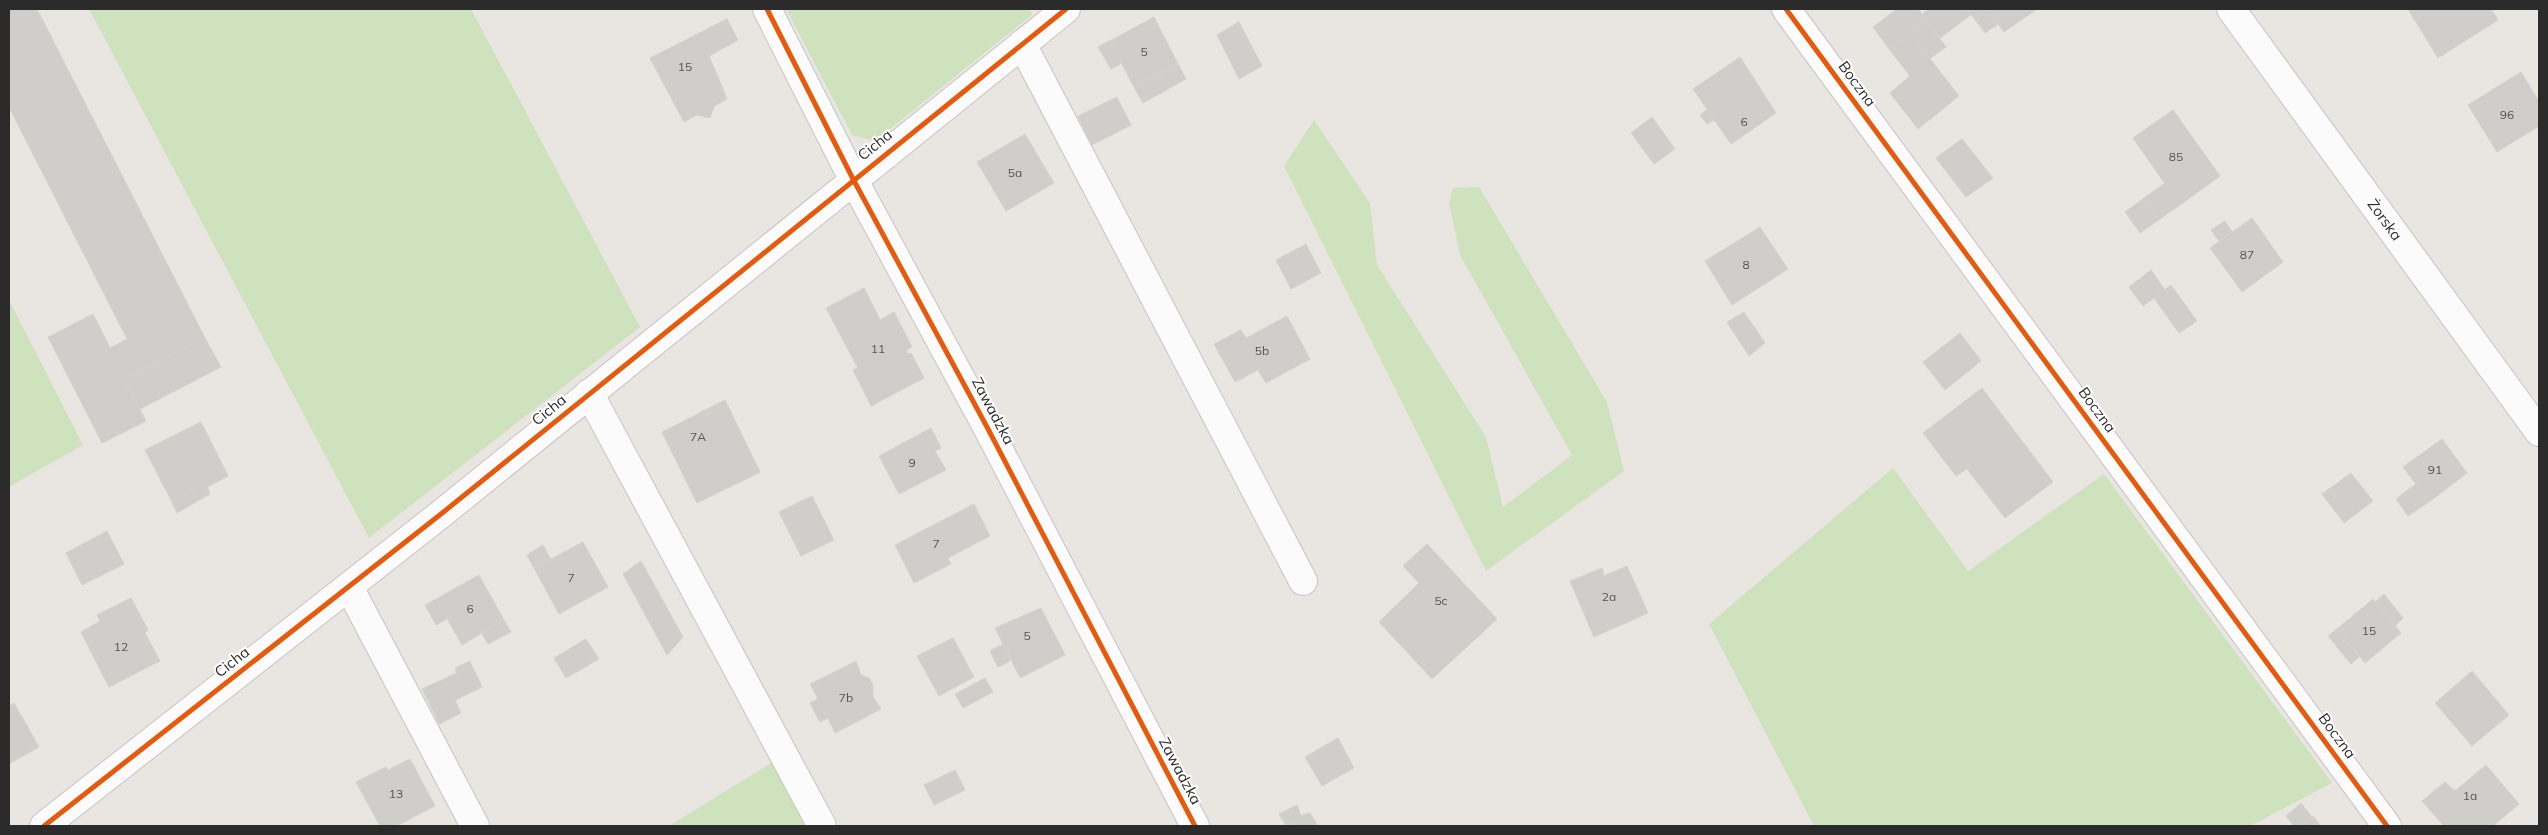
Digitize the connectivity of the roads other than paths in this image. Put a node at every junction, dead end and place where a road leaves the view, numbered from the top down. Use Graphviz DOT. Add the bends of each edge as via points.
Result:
graph roads {
  1 [pos="767,9"];
  2 [pos="1066,9"];
  3 [pos="1786,9"];
  4 [pos="2231,9"];
  5 [pos="1022,44"];
  6 [pos="853,179"];
  7 [pos="589,393"];
  8 [pos="2539,432"];
  9 [pos="1303,581"];
  10 [pos="348,587"];
  11 [pos="44,826"];
  12 [pos="475,826"];
  13 [pos="822,826"];
  14 [pos="1195,826"];
  15 [pos="2387,826"];
  1 -- 6 [label="street, Zawadzka"];
  2 -- 5 [label="street, Cicha"];
  3 -- 15 [label="street, Boczna"];
  4 -- 8 [label="street, Żorska"];
  5 -- 6 [label="street, Cicha"];
  5 -- 9 [label="street"];
  6 -- 7 [label="street, Cicha"];
  6 -- 14 [label="street, Zawadzka" via="988,427"];
  7 -- 10 [label="street, Cicha"];
  7 -- 13 [label="street"];
  10 -- 11 [label="street, Cicha"];
  10 -- 12 [label="street"];
}
